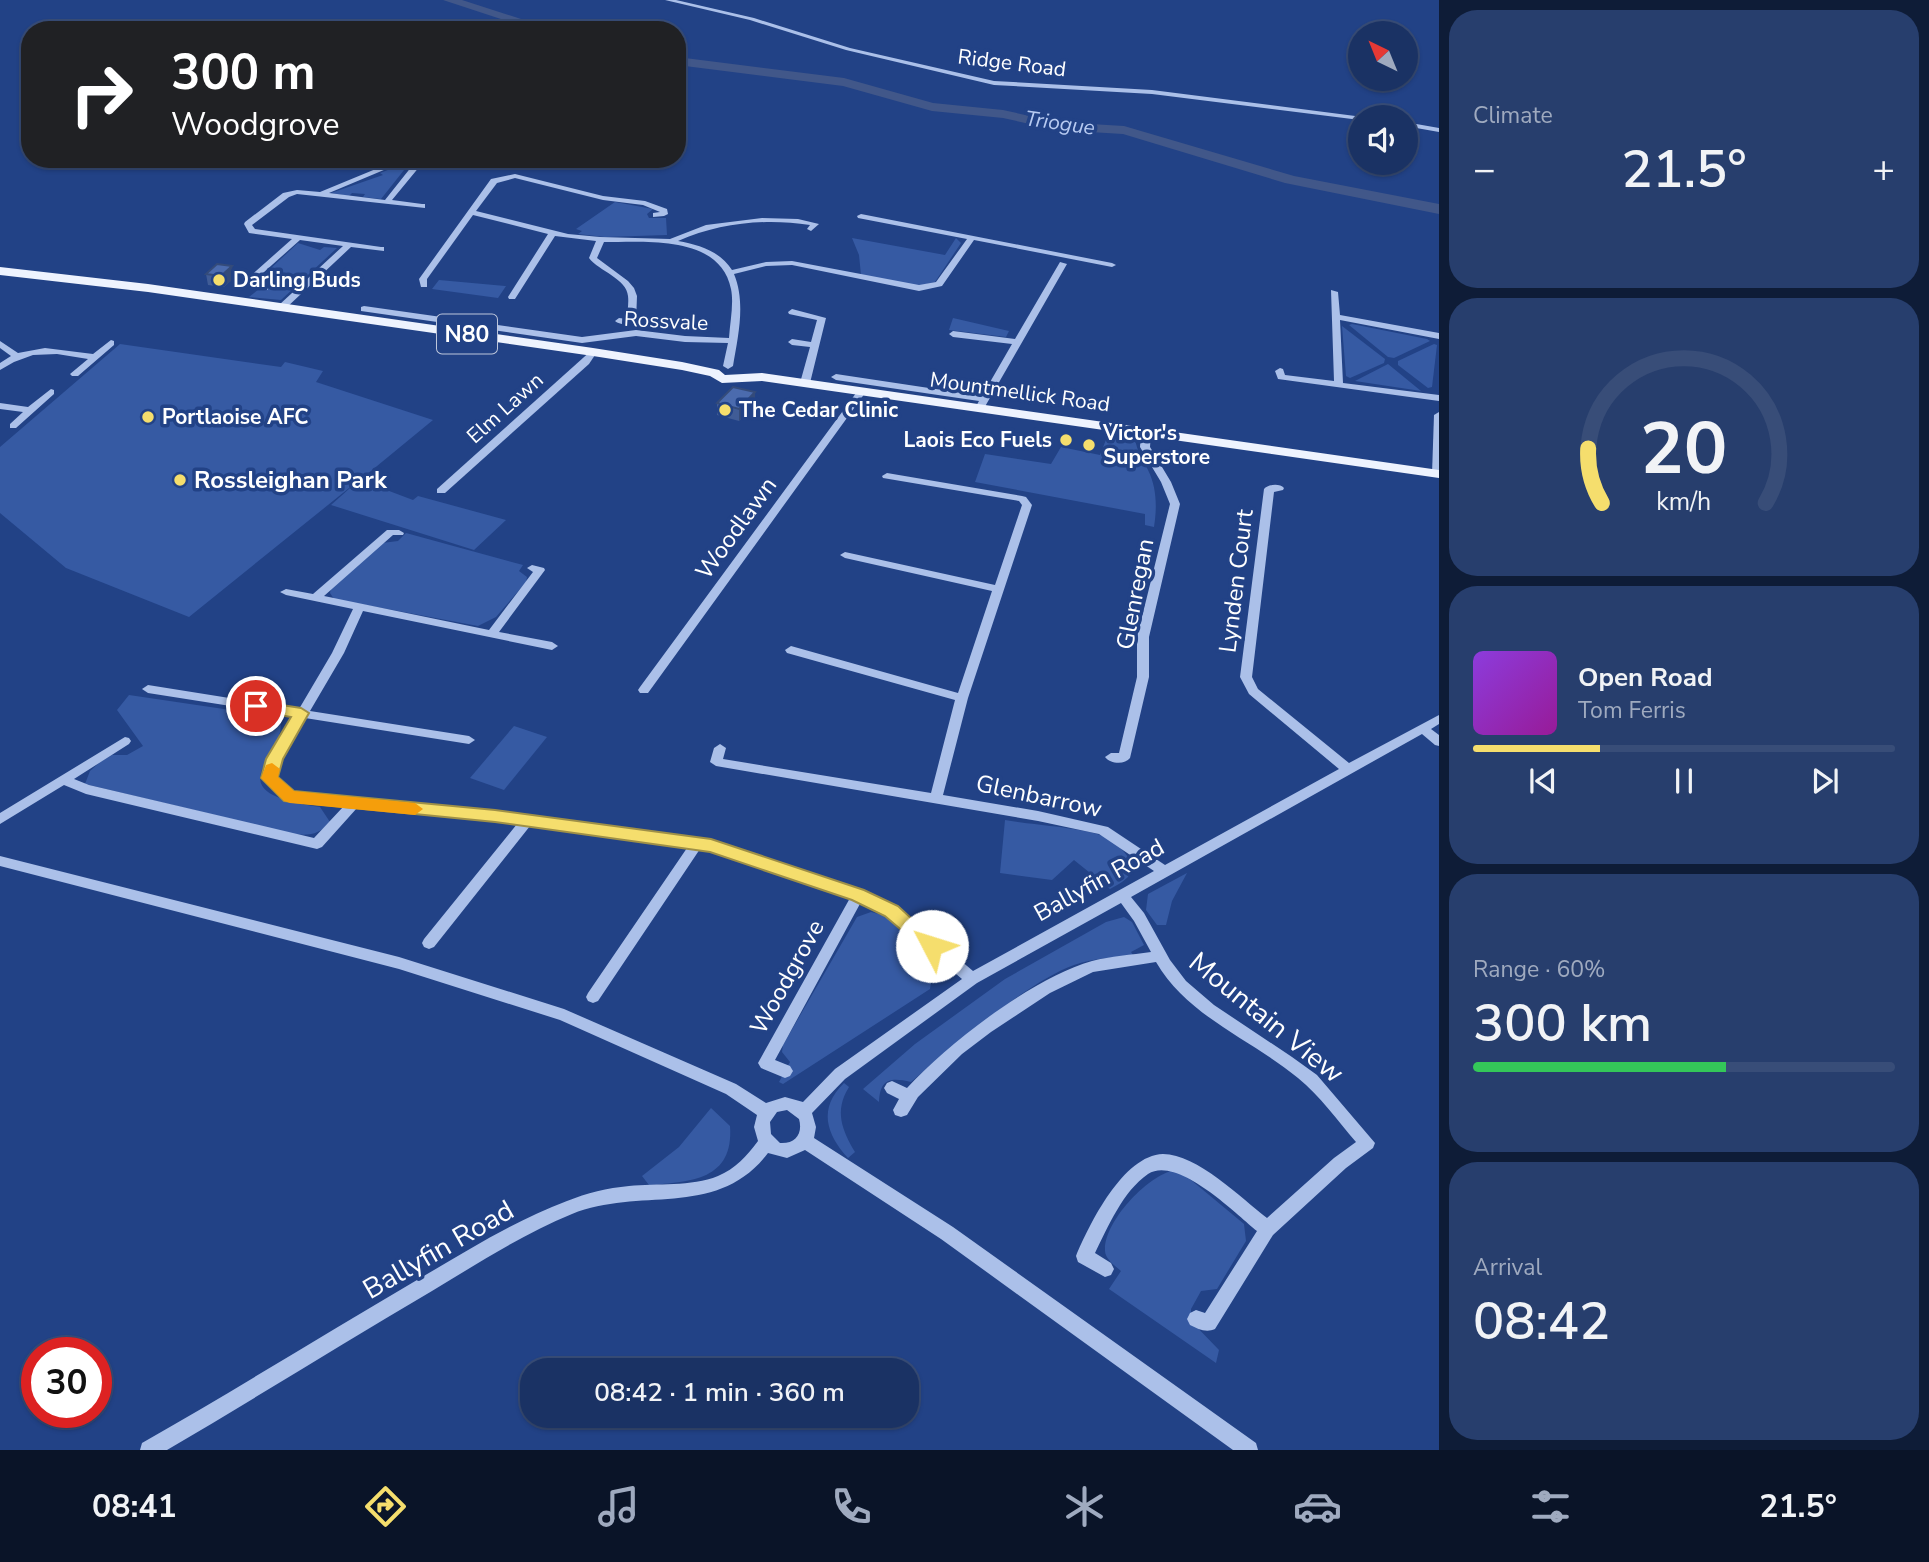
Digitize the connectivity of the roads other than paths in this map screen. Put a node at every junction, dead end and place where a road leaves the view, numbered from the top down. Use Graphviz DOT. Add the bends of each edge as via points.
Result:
graph roads {
  1 [pos="668,0"];
  2 [pos="1348,116"];
  3 [pos="1418,126"];
  4 [pos="1439,130"];
  5 [pos="385,168"];
  6 [pos="414,168"];
  7 [pos="321,194"];
  8 [pos="388,201"];
  9 [pos="422,206"];
  10 [pos="472,213"];
  11 [pos="656,215"];
  12 [pos="862,216"];
  13 [pos="811,229"];
  14 [pos="553,232"];
  15 [pos="298,238"];
  16 [pos="972,238"];
  17 [pos="601,239"];
  18 [pos="674,240"];
  19 [pos="349,245"];
  20 [pos="381,249"];
  21 [pos="1063,264"];
  22 [pos="1112,265"];
  23 [pos="0,271"];
  24 [pos="728,273"];
  25 [pos="424,285"];
  26 [pos="265,289"];
  27 [pos="1334,292"];
  28 [pos="512,297"];
  29 [pos="282,307"];
  30 [pos="364,309"];
  31 [pos="792,312"];
  32 [pos="1335,317"];
  33 [pos="619,321"];
  34 [pos="953,334"];
  35 [pos="1439,336"];
  36 [pos="733,341"];
  37 [pos="792,342"];
  38 [pos="1018,342"];
  39 [pos="111,343"];
  40 [pos="0,344"];
  41 [pos="815,345"];
  42 [pos="593,352"];
  43 [pos="15,355"];
  44 [pos="94,357"];
  45 [pos="0,367"];
  46 [pos="728,371"];
  47 [pos="1280,371"];
  48 [pos="75,374"];
  49 [pos="836,377"];
  50 [pos="805,383"];
  51 [pos="1339,385"];
  52 [pos="862,391"];
  53 [pos="51,392"];
  54 [pos="1439,398"];
  55 [pos="982,403"];
  56 [pos="0,406"];
  57 [pos="30,410"];
  58 [pos="1439,415"];
  59 [pos="13,426"];
  60 [pos="1438,430"];
  61 [pos="1146,431"];
  62 [pos="1438,474"];
  63 [pos="887,476"];
  64 [pos="1279,488"];
  65 [pos="441,491"];
  66 [pos="399,533"];
  67 [pos="845,554"];
  68 [pos="532,568"];
  69 [pos="997,589"];
  70 [pos="286,592"];
  71 [pos="316,597"];
  72 [pos="359,608"];
  73 [pos="492,633"];
  74 [pos="552,646"];
  75 [pos="791,650"];
  76 [pos="148,689"];
  77 [pos="644,690"];
  78 [pos="962,698"];
  79 [pos="301,713"];
  80 [pos="1439,719"];
  81 [pos="1423,728"];
  82 [pos="469,740"];
  83 [pos="125,741"];
  84 [pos="1439,742"];
  85 [pos="720,748"];
  86 [pos="1111,757"];
  87 [pos="1348,769"];
  88 [pos="64,779"];
  89 [pos="936,798"];
  90 [pos="354,803"];
  91 [pos="0,819"];
  92 [pos="527,820"];
  93 [pos="695,846"];
  94 [pos="0,861"];
  95 [pos="1164,871"];
  96 [pos="858,895"];
  97 [pos="1123,896"];
  98 [pos="429,943"];
  99 [pos="1160,956"];
  100 [pos="972,979"];
  101 [pos="593,997"];
  102 [pos="785,1071"];
  103 [pos="892,1088"];
  104 [pos="904,1103"];
  105 [pos="766,1112"];
  106 [pos="803,1112"];
  107 [pos="767,1142"];
  108 [pos="804,1142"];
  109 [pos="1266,1229"];
  110 [pos="1105,1269"];
  111 [pos="1196,1319"];
  112 [pos="149,1450"];
  113 [pos="1249,1450"];
  1 -- 2 [label="street, Ridge Road" via="994,83 1152,92"];
  3 -- 4 [label="street"];
  5 -- 7 [label="street"];
  6 -- 8 [label="street"];
  7 -- 8 [label="street"];
  7 -- 15 [label="street" via="290,193 248,224 252,231"];
  8 -- 9 [label="street"];
  10 -- 11 [label="street" via="494,181 509,176 645,203 664,211"];
  10 -- 14 [label="street"];
  10 -- 25 [label="street" via="423,279"];
  12 -- 16 [label="street"];
  13 -- 18 [label="street" via="815,224 781,220 715,228"];
  14 -- 17 [label="street"];
  14 -- 28 [label="street"];
  15 -- 19 [label="street"];
  15 -- 26 [label="street" via="250,281"];
  16 -- 22 [label="street"];
  16 -- 24 [label="street" via="939,284 931,287 792,263"];
  17 -- 18 [label="street"];
  17 -- 33 [label="street" via="593,257 600,268 625,283 632,295 632,322"];
  18 -- 24 [label="street" via="714,258"];
  19 -- 20 [label="street"];
  19 -- 29 [label="street"];
  21 -- 38 [label="street"];
  23 -- 29 [label="main road, Mountmellick Road / N80"];
  24 -- 36 [label="street" via="736,288"];
  27 -- 32 [label="street"];
  29 -- 42 [label="main road, Mountmellick Road / N80"];
  30 -- 36 [label="street, Rossvale" via="582,340 636,332"];
  31 -- 41 [label="street" via="822,318"];
  32 -- 35 [label="street"];
  32 -- 51 [label="street"];
  34 -- 38 [label="street"];
  36 -- 46 [label="street, Rossvale"];
  37 -- 41 [label="street"];
  38 -- 55 [label="street"];
  39 -- 44 [label="street"];
  40 -- 43 [label="street"];
  41 -- 50 [label="street"];
  42 -- 46 [label="main road, Mountmellick Road / N80"];
  42 -- 65 [label="street, Elm Lawn"];
  43 -- 44 [label="street" via="58,350"];
  43 -- 45 [label="street"];
  44 -- 48 [label="street"];
  46 -- 50 [label="main road, Mountmellick Road / N80"];
  47 -- 51 [label="street" via="1281,377"];
  49 -- 55 [label="street"];
  50 -- 52 [label="main road, Mountmellick Road / N80"];
  51 -- 54 [label="street"];
  52 -- 55 [label="main road, Mountmellick Road / N80"];
  52 -- 77 [label="street, Woodlawn"];
  53 -- 57 [label="street"];
  55 -- 61 [label="main road, Mountmellick Road / N80"];
  56 -- 57 [label="street"];
  57 -- 59 [label="street"];
  58 -- 60 [label="street"];
  60 -- 62 [label="street"];
  61 -- 62 [label="main road, Mountmellick Road / N80"];
  61 -- 86 [label="street, Glenregan" via="1145,447 1175,504 1145,627 1143,677 1124,758"];
  63 -- 69 [label="street, Glenbarrow" via="1022,499 1027,505"];
  64 -- 87 [label="street, Lynden Court" via="1269,489 1246,677 1253,691"];
  66 -- 71 [label="street" via="391,532"];
  67 -- 69 [label="street"];
  68 -- 73 [label="street" via="540,570"];
  69 -- 78 [label="street, Glenbarrow"];
  70 -- 71 [label="street"];
  71 -- 72 [label="street"];
  72 -- 73 [label="street"];
  72 -- 79 [label="street, Woodgrove"];
  73 -- 74 [label="street"];
  75 -- 78 [label="street"];
  76 -- 79 [label="street"];
  78 -- 89 [label="street, Glenbarrow"];
  79 -- 82 [label="street"];
  79 -- 90 [label="street, Woodgrove" via="269,778 290,797"];
  80 -- 81 [label="street, Ballyfin Road"];
  81 -- 84 [label="street"];
  81 -- 87 [label="street, Ballyfin Road"];
  83 -- 88 [label="street"];
  85 -- 89 [label="street, Glenbarrow" via="716,762"];
  87 -- 95 [label="street, Ballyfin Road"];
  88 -- 90 [label="street" via="86,789 317,844"];
  88 -- 91 [label="street"];
  89 -- 95 [label="street, Glenbarrow" via="1103,830"];
  90 -- 92 [label="street, Woodgrove"];
  92 -- 93 [label="street, Woodgrove"];
  92 -- 98 [label="street"];
  93 -- 96 [label="street, Woodgrove" via="711,846"];
  93 -- 101 [label="street"];
  94 -- 105 [label="street" via="399,963 564,1015 731,1088"];
  95 -- 97 [label="street, Ballyfin Road"];
  96 -- 100 [label="street, Woodgrove" via="892,911"];
  96 -- 102 [label="street, Woodgrove" via="766,1063"];
  97 -- 99 [label="street, Mountain View"];
  97 -- 100 [label="street, Ballyfin Road"];
  99 -- 104 [label="street, Mountain View" via="1091,967 1057,983 981,1033"];
  99 -- 109 [label="street, Mountain View" via="1194,998 1305,1074 1367,1143"];
  100 -- 106 [label="street, Ballyfin Road" via="840,1074"];
  103 -- 104 [label="street, Mountain View"];
  105 -- 106 [label="street" via="780,1105"];
  105 -- 107 [label="street" via="760,1130"];
  106 -- 108 [label="street" via="810,1130"];
  107 -- 108 [label="street" via="786,1149"];
  107 -- 112 [label="street, Ballyfin Road" via="741,1170 707,1189 599,1199 527,1227"];
  108 -- 113 [label="street" via="947,1233"];
  109 -- 110 [label="street" via="1194,1171 1173,1161 1157,1161 1124,1184 1084,1256"];
  109 -- 111 [label="street, Mountain View" via="1209,1323"];
}
